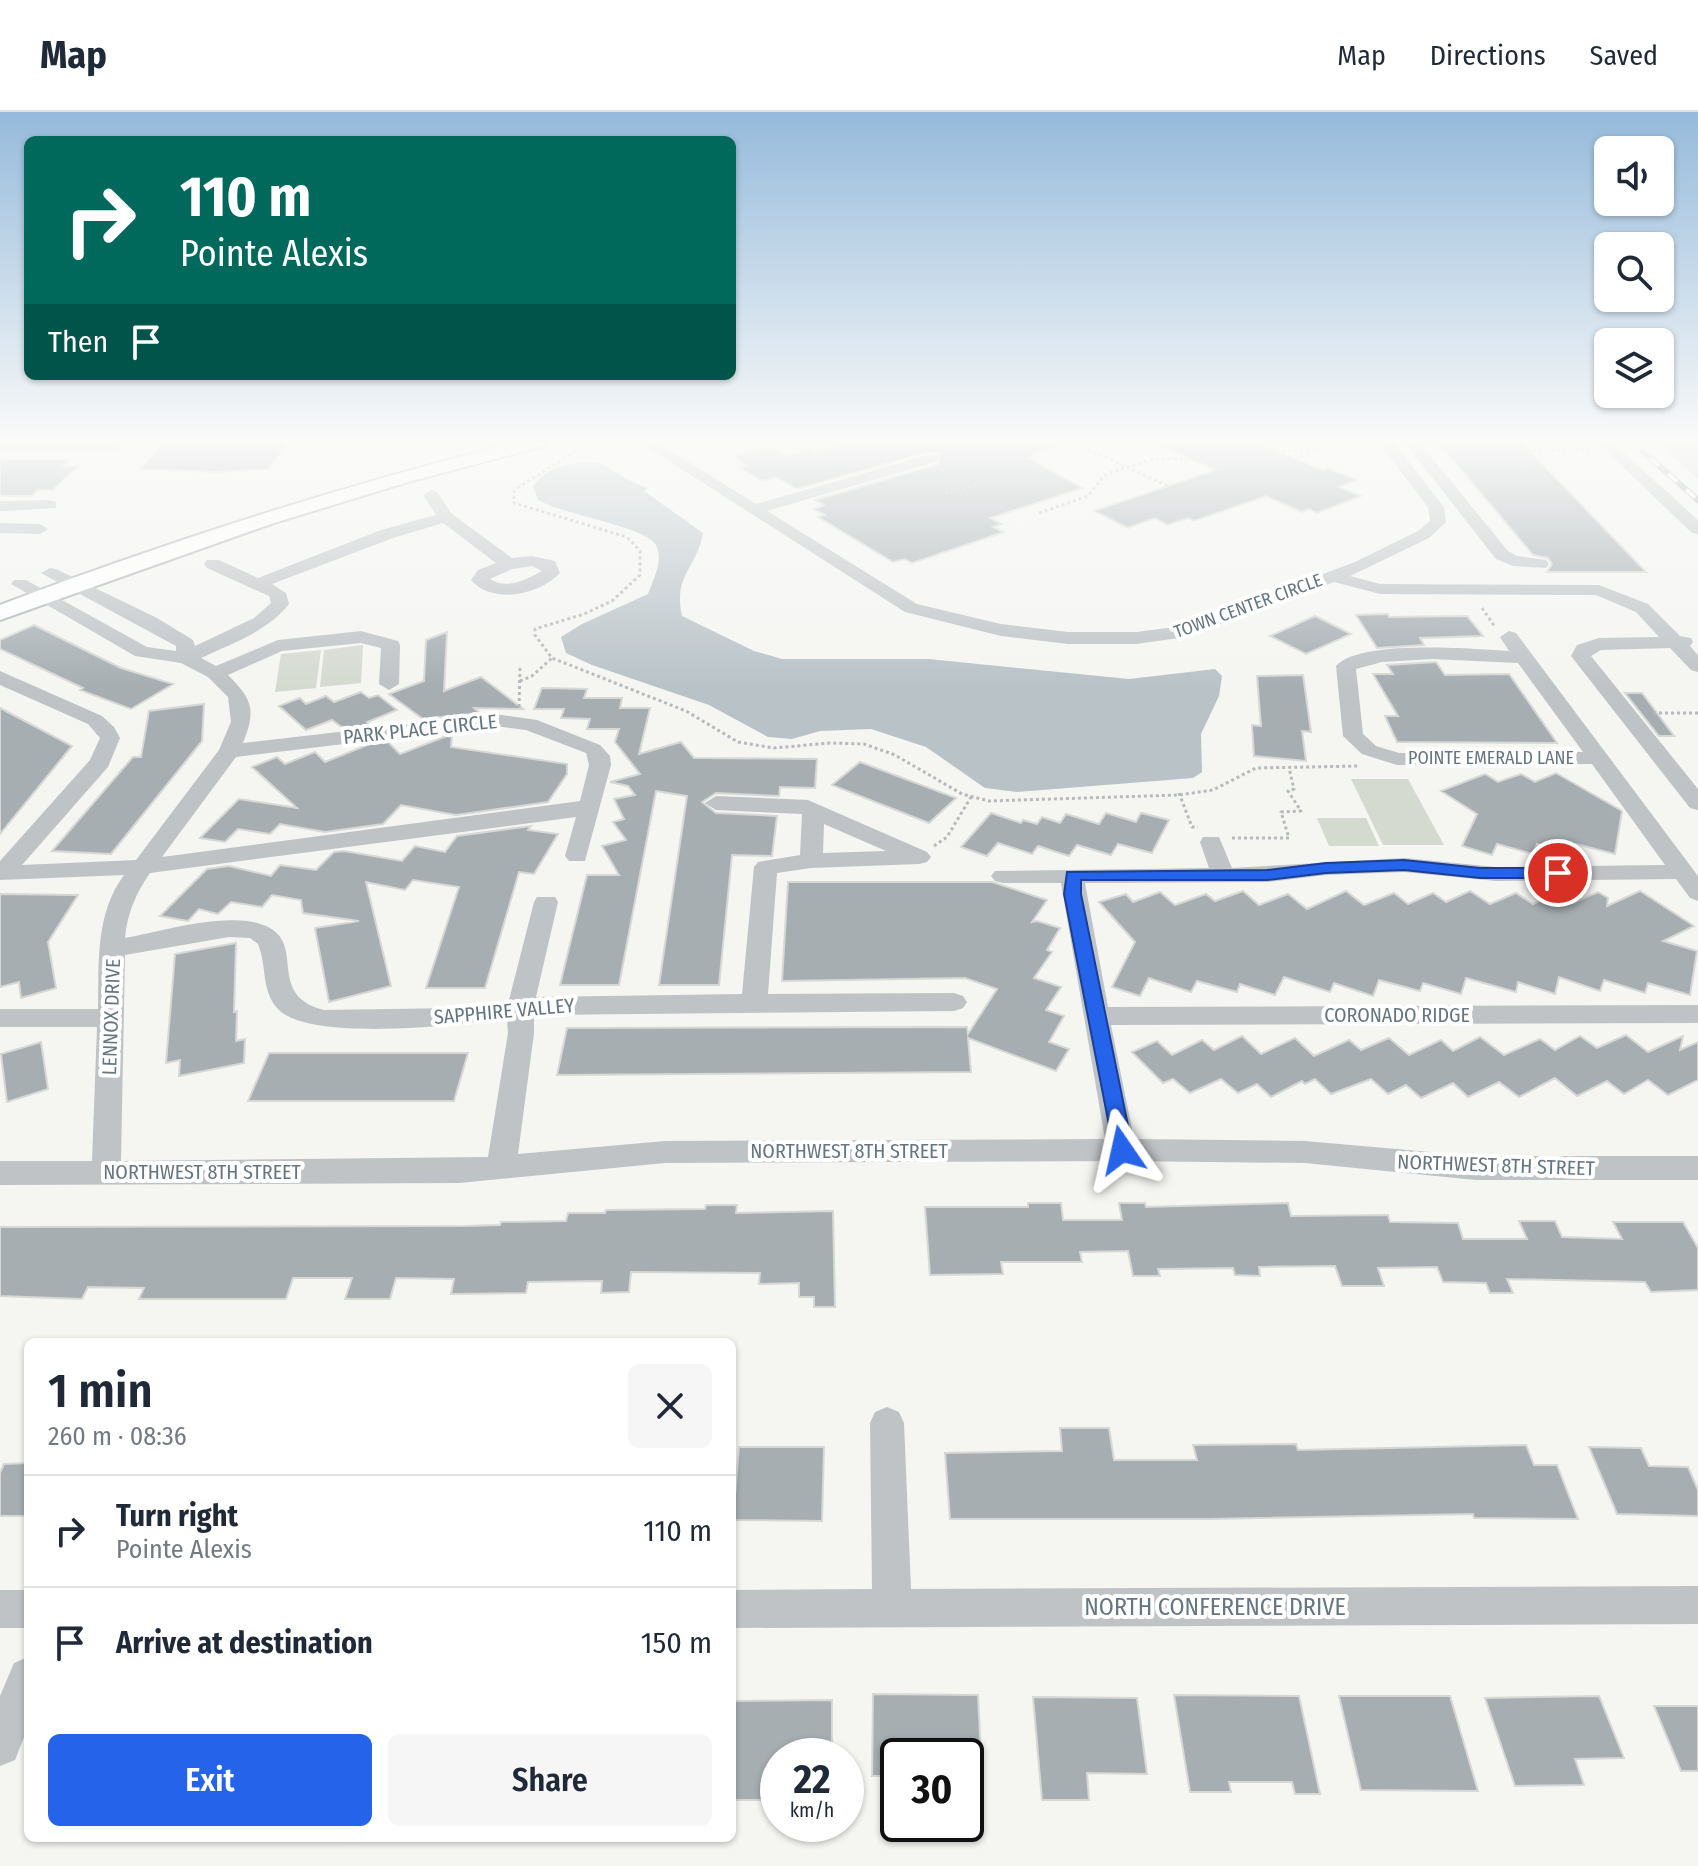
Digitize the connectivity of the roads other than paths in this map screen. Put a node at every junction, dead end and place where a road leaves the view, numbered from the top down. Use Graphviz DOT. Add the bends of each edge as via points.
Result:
graph roads {
  1 [pos="190,524"];
  2 [pos="243,524"];
  3 [pos="422,524"];
  4 [pos="455,524"];
  5 [pos="775,524"];
  6 [pos="803,524"];
  7 [pos="1436,524"];
  8 [pos="1477,524"];
  9 [pos="0,528"];
  10 [pos="40,529"];
  11 [pos="213,564"];
  12 [pos="509,564"];
  13 [pos="1540,564"];
  14 [pos="50,573"];
  15 [pos="1334,576"];
  16 [pos="72,584"];
  17 [pos="257,584"];
  18 [pos="10,589"];
  19 [pos="41,596"];
  20 [pos="0,613"];
  21 [pos="947,618"];
  22 [pos="1509,637"];
  23 [pos="1674,642"];
  24 [pos="1698,642"];
  25 [pos="1524,657"];
  26 [pos="186,658"];
  27 [pos="1698,666"];
  28 [pos="215,673"];
  29 [pos="0,677"];
  30 [pos="389,684"];
  31 [pos="229,751"];
  32 [pos="1598,758"];
  33 [pos="716,803"];
  34 [pos="1698,803"];
  35 [pos="590,805"];
  36 [pos="813,809"];
  37 [pos="1213,832"];
  38 [pos="577,856"];
  39 [pos="811,861"];
  40 [pos="141,867"];
  41 [pos="1683,872"];
  42 [pos="1,873"];
  43 [pos="1073,875"];
  44 [pos="1223,875"];
  45 [pos="1003,876"];
  46 [pos="1698,893"];
  47 [pos="546,902"];
  48 [pos="113,949"];
  49 [pos="954,1002"];
  50 [pos="754,1004"];
  51 [pos="520,1007"];
  52 [pos="1698,1014"];
  53 [pos="1096,1016"];
  54 [pos="0,1018"];
  55 [pos="111,1018"];
  56 [pos="1122,1150"];
  57 [pos="1698,1168"];
  58 [pos="501,1169"];
  59 [pos="0,1173"];
  60 [pos="106,1173"];
  61 [pos="887,1423"];
  62 [pos="1698,1605"];
  63 [pos="0,1609"];
  64 [pos="24,1609"];
  65 [pos="736,1609"];
  66 [pos="892,1609"];
  67 [pos="24,1687"];
  68 [pos="0,1745"];
  1 -- 14 [label="main road"];
  2 -- 16 [label="main road"];
  3 -- 17 [label="street"];
  4 -- 12 [label="street"];
  5 -- 21 [label="street, TOWN CENTER CIRCLE" via="879,591"];
  6 -- 21 [label="street, TOWN CENTER CIRCLE"];
  7 -- 15 [label="street, TOWN CENTER CIRCLE" via="1426,536"];
  8 -- 13 [label="street" via="1502,555"];
  9 -- 10 [label="street"];
  11 -- 17 [label="street"];
  14 -- 16 [label="street, LENNOX DRIVE"];
  14 -- 18 [label="main road"];
  15 -- 21 [label="street, TOWN CENTER CIRCLE" via="1162,636 1068,638"];
  15 -- 23 [label="street" via="1367,588 1610,592 1640,607"];
  16 -- 19 [label="main road"];
  16 -- 26 [label="street, LENNOX DRIVE" via="186,644"];
  17 -- 26 [label="street" via="277,593 276,610"];
  18 -- 19 [label="street, LENNOX DRIVE"];
  19 -- 20 [label="main road"];
  19 -- 26 [label="street, LENNOX DRIVE" via="142,652"];
  22 -- 25 [label="street"];
  23 -- 24 [label="street"];
  23 -- 27 [label="street"];
  23 -- 34 [label="street" via="1599,644 1584,649 1581,656"];
  25 -- 32 [label="street"];
  25 -- 32 [label="street, POINTE EMERALD LANE" via="1362,658 1346,666 1353,736 1386,756"];
  26 -- 28 [label="street, LENNOX DRIVE"];
  28 -- 30 [label="street" via="278,646 361,637 391,645"];
  28 -- 31 [label="street, LENNOX DRIVE" via="237,695 241,708"];
  29 -- 42 [label="street" via="95,720 110,738 100,762"];
  31 -- 35 [label="street, PARK PLACE CIRCLE" via="506,720 593,749 600,765"];
  31 -- 40 [label="street, LENNOX DRIVE"];
  32 -- 41 [label="street"];
  33 -- 36 [label="street"];
  35 -- 38 [label="street, PARK PLACE CIRCLE"];
  35 -- 40 [label="street"];
  36 -- 39 [label="street"];
  36 -- 39 [label="street" via="919,857"];
  37 -- 44 [label="street"];
  39 -- 50 [label="street" via="766,867"];
  40 -- 42 [label="street"];
  40 -- 48 [label="street, LENNOX DRIVE" via="118,910"];
  41 -- 44 [label="street" via="1488,873 1404,865"];
  41 -- 46 [label="street"];
  43 -- 44 [label="street"];
  43 -- 45 [label="street"];
  43 -- 53 [label="street"];
  47 -- 51 [label="street"];
  48 -- 51 [label="street, SAPPHIRE VALLEY" via="228,930 260,932 269,939 283,1002 307,1017 456,1017"];
  48 -- 55 [label="street, LENNOX DRIVE"];
  49 -- 50 [label="street, SAPPHIRE VALLEY"];
  50 -- 51 [label="street, SAPPHIRE VALLEY"];
  51 -- 58 [label="street" via="521,1033"];
  52 -- 53 [label="street, CORONADO RIDGE"];
  53 -- 56 [label="street"];
  54 -- 55 [label="street"];
  55 -- 60 [label="street, LENNOX DRIVE"];
  56 -- 57 [label="street, NORTHWEST 8TH STREET" via="1305,1152 1476,1168"];
  56 -- 58 [label="street, NORTHWEST 8TH STREET" via="665,1152"];
  58 -- 60 [label="street, NORTHWEST 8TH STREET"];
  59 -- 60 [label="street, NORTHWEST 8TH STREET"];
  61 -- 66 [label="street"];
  62 -- 66 [label="street, NORTH CONFERENCE DRIVE"];
  63 -- 64 [label="street"];
  65 -- 66 [label="street, NORTH CONFERENCE DRIVE"];
  67 -- 68 [label="street"];
}
